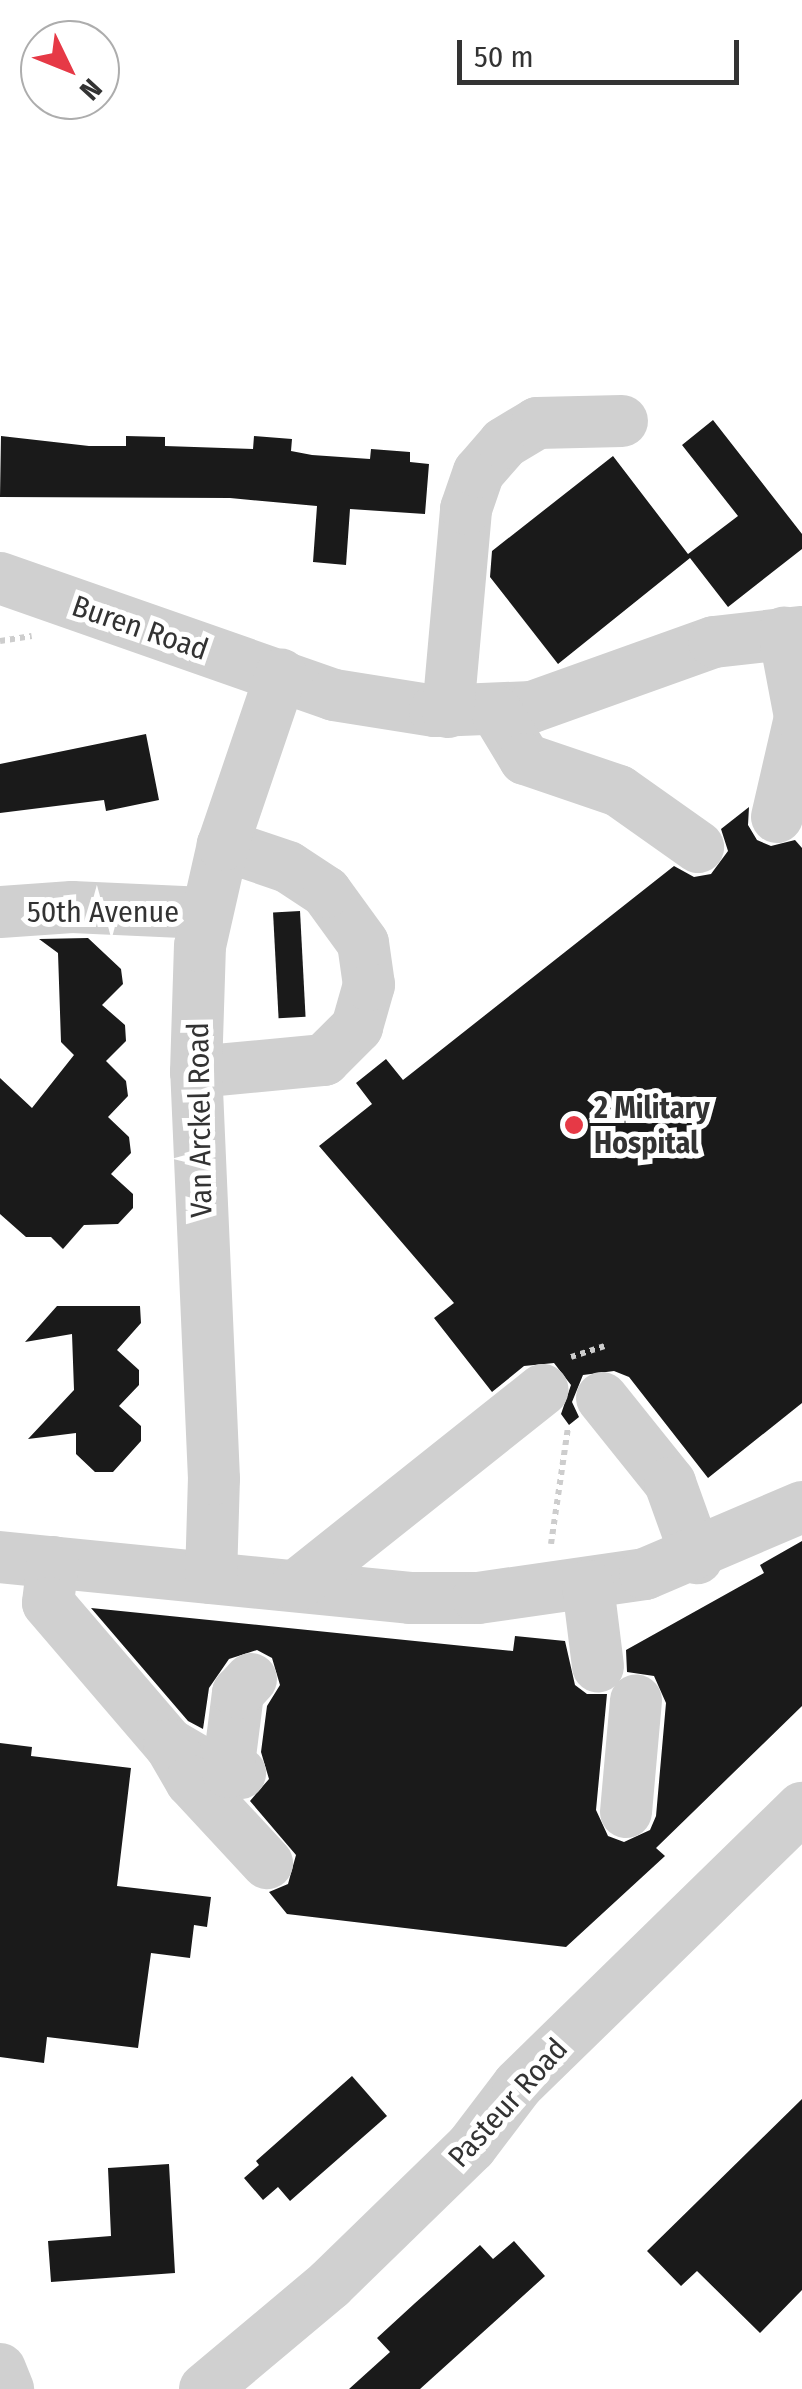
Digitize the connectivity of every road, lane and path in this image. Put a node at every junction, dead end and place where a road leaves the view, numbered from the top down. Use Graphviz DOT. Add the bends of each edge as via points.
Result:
graph roads {
  1 [pos="622,421"];
  2 [pos="0,578"];
  3 [pos="793,632"];
  4 [pos="282,675"];
  5 [pos="472,711"];
  6 [pos="791,828"];
  7 [pos="223,845"];
  8 [pos="698,847"];
  9 [pos="0,912"];
  10 [pos="205,913"];
  11 [pos="196,1072"];
  12 [pos="542,1390"];
  13 [pos="602,1398"];
  14 [pos="802,1507"];
  15 [pos="0,1556"];
  16 [pos="697,1558"];
  17 [pos="52,1562"];
  18 [pos="211,1578"];
  19 [pos="296,1586"];
  20 [pos="588,1586"];
  21 [pos="251,1679"];
  22 [pos="169,1744"];
  23 [pos="802,1808"];
  24 [pos="626,1812"];
  25 [pos="267,1863"];
  26 [pos="0,2369"];
  27 [pos="8,2389"];
  28 [pos="205,2389"];
  1 -- 5 [label="street" via="537,423 504,443 480,472 466,509"];
  2 -- 4 [label="street, Buren Road"];
  3 -- 5 [label="street, Buren Road" via="714,642 568,699"];
  3 -- 6 [label="street" via="799,731"];
  4 -- 5 [label="street, Buren Road" via="384,706"];
  4 -- 7 [label="street, Van Arckel Road"];
  5 -- 8 [label="street" via="524,759 619,791"];
  7 -- 10 [label="street, Van Arckel Road"];
  7 -- 11 [label="street" via="288,866 326,892 363,943 369,985 358,1027 324,1060"];
  9 -- 10 [label="street, 50th Avenue" via="72,906"];
  10 -- 11 [label="street, Van Arckel Road"];
  11 -- 18 [label="street, Van Arckel Road" via="214,1479"];
  12 -- 19 [label="street"];
  13 -- 16 [label="street" via="670,1483"];
  14 -- 16 [label="street"];
  15 -- 17 [label="street"];
  16 -- 20 [label="street"];
  17 -- 18 [label="street"];
  17 -- 22 [label="street" via="48,1603"];
  18 -- 19 [label="street"];
  19 -- 20 [label="street" via="461,1598"];
  20 -- 24 [label="street" via="617,1683"];
  21 -- 22 [label="street" via="238,1693 234,1772"];
  22 -- 25 [label="street" via="191,1781"];
  23 -- 28 [label="street, Pasteur Road" via="518,2085 456,2161 330,2284"];
  26 -- 27 [label="street"];
}
